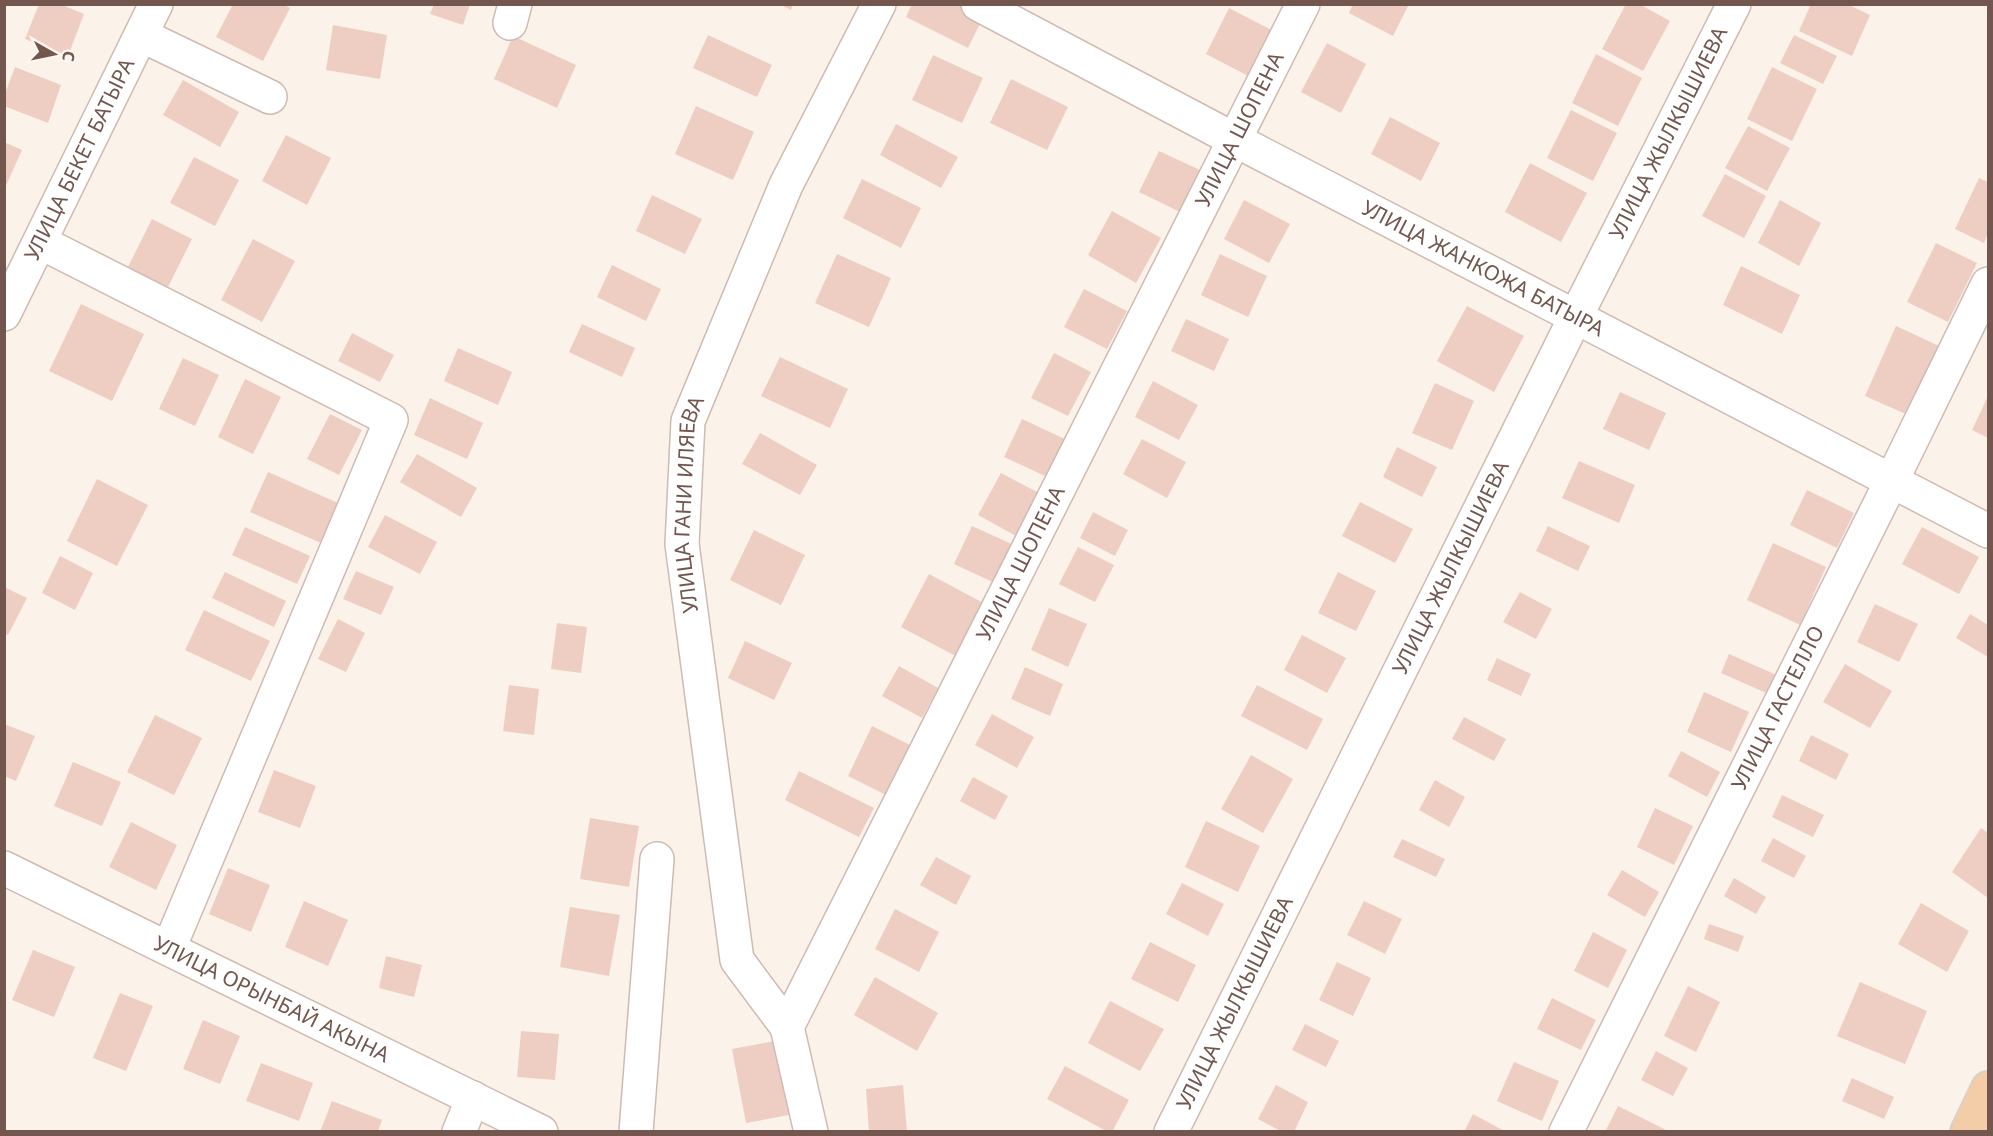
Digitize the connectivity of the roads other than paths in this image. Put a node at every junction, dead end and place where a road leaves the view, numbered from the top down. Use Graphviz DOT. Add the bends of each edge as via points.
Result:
graph roads {
  1 [pos="156,4"];
  2 [pos="879,4"];
  3 [pos="978,4"];
  4 [pos="1303,4"];
  5 [pos="1734,4"];
  6 [pos="141,35"];
  7 [pos="270,97"];
  8 [pos="1235,140"];
  9 [pos="40,242"];
  10 [pos="1989,284"];
  11 [pos="4,314"];
  12 [pos="1576,316"];
  13 [pos="1892,482"];
  14 [pos="1989,531"];
  15 [pos="657,859"];
  16 [pos="4,868"];
  17 [pos="169,948"];
  18 [pos="787,1028"];
  19 [pos="1989,1088"];
  20 [pos="473,1098"];
  21 [pos="459,1131"];
  22 [pos="541,1131"];
  23 [pos="636,1131"];
  24 [pos="811,1131"];
  25 [pos="1171,1131"];
  26 [pos="1566,1131"];
  27 [pos="1967,1131"];
  1 -- 6 [label="street, УЛИЦА БЕКЕТ БАТЫРА"];
  2 -- 18 [label="street, УЛИЦА ГАНИ ИЛЯЕВА" via="786,185 688,422 682,544 737,960"];
  3 -- 8 [label="street, УЛИЦА ЖАНКОЖА БАТЫРА"];
  4 -- 8 [label="street, УЛИЦА ШОПЕНА"];
  5 -- 12 [label="street, УЛИЦА ЖЫЛКЫШИЕВА"];
  6 -- 7 [label="street"];
  6 -- 9 [label="street, УЛИЦА БЕКЕТ БАТЫРА"];
  8 -- 12 [label="street, УЛИЦА ЖАНКОЖА БАТЫРА"];
  8 -- 18 [label="street, УЛИЦА ШОПЕНА"];
  9 -- 11 [label="street, УЛИЦА БЕКЕТ БАТЫРА"];
  9 -- 17 [label="street" via="391,420"];
  10 -- 13 [label="street, УЛИЦА ГАСТЕЛЛО"];
  12 -- 13 [label="street, УЛИЦА ЖАНКОЖА БАТЫРА"];
  12 -- 25 [label="street, УЛИЦА ЖЫЛКЫШИЕВА"];
  13 -- 14 [label="street, УЛИЦА ЖАНКОЖА БАТЫРА"];
  13 -- 26 [label="street, УЛИЦА ГАСТЕЛЛО"];
  15 -- 23 [label="street"];
  16 -- 17 [label="street, УЛИЦА ОРЫНБАЙ АКЫНА"];
  17 -- 20 [label="street, УЛИЦА ОРЫНБАЙ АКЫНА"];
  18 -- 24 [label="street"];
  19 -- 27 [label="main road"];
  20 -- 21 [label="street"];
  20 -- 22 [label="street, УЛИЦА ОРЫНБАЙ АКЫНА"];
}
